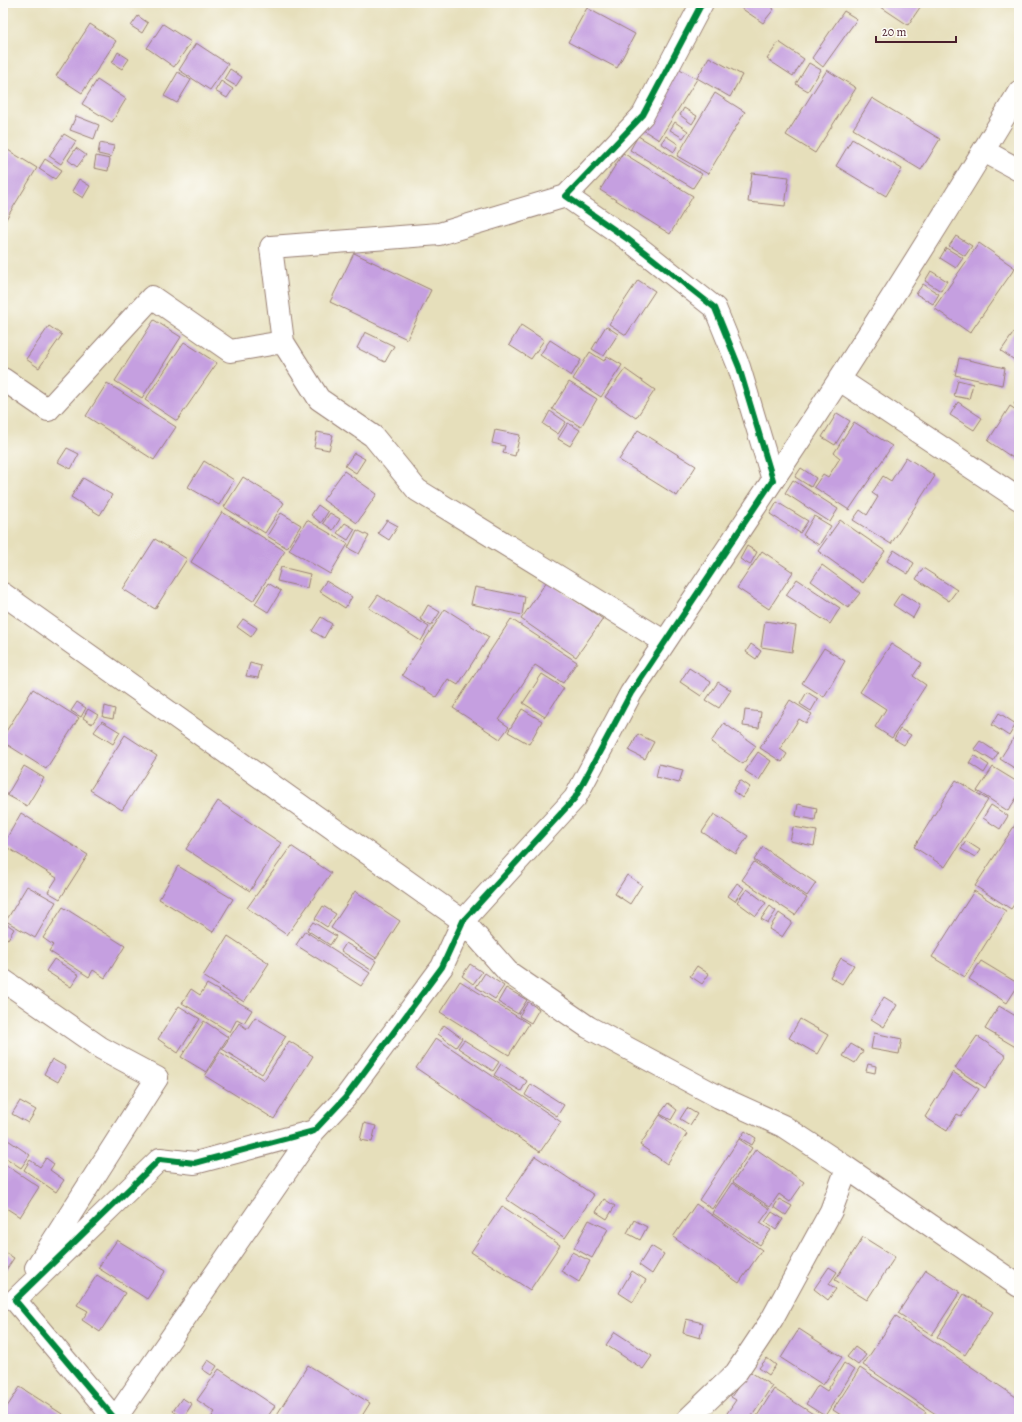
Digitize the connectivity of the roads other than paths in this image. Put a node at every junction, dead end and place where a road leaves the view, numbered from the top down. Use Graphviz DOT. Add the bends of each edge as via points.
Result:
graph roads {
  1 [pos="702,3"];
  2 [pos="1019,92"];
  3 [pos="984,151"];
  4 [pos="1019,170"];
  5 [pos="566,196"];
  6 [pos="283,342"];
  7 [pos="3,379"];
  8 [pos="840,380"];
  9 [pos="773,480"];
  10 [pos="1019,499"];
  11 [pos="3,594"];
  12 [pos="665,642"];
  13 [pos="463,921"];
  14 [pos="3,980"];
  15 [pos="314,1132"];
  16 [pos="848,1168"];
  17 [pos="1019,1286"];
  18 [pos="15,1300"];
  19 [pos="115,1419"];
  20 [pos="688,1419"];
  1 -- 5 [label="street" via="643,115"];
  2 -- 3 [label="street"];
  3 -- 4 [label="street"];
  3 -- 8 [label="street"];
  5 -- 6 [label="street" via="439,234 271,247"];
  5 -- 9 [label="street" via="629,240 715,308 739,367"];
  6 -- 7 [label="street" via="230,351 152,297 48,410"];
  6 -- 12 [label="street" via="319,399 373,436 417,490"];
  8 -- 9 [label="street"];
  8 -- 10 [label="street"];
  9 -- 12 [label="street"];
  11 -- 13 [label="street"];
  12 -- 13 [label="street" via="631,693 575,798"];
  13 -- 15 [label="street" via="442,967 344,1098"];
  13 -- 16 [label="street" via="508,972 588,1027 719,1097 783,1126"];
  14 -- 18 [label="street" via="101,1048 157,1078"];
  15 -- 18 [label="street" via="195,1163 160,1159"];
  15 -- 19 [label="street"];
  16 -- 17 [label="street"];
  16 -- 20 [label="street" via="831,1210 772,1319 736,1373"];
  18 -- 19 [label="street"];
}
